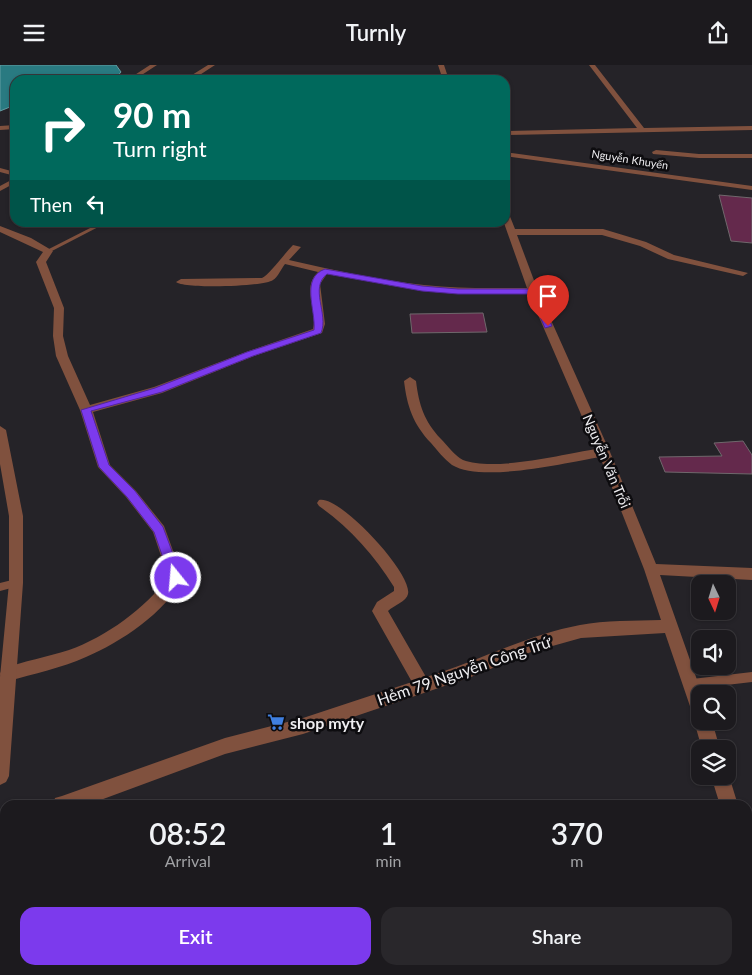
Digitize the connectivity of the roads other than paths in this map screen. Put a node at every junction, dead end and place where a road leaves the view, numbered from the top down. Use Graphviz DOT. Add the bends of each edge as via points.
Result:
graph roads {
  1 [pos="154,65"];
  2 [pos="592,65"];
  3 [pos="215,67"];
  4 [pos="138,75"];
  5 [pos="198,75"];
  6 [pos="205,75"];
  7 [pos="752,128"];
  8 [pos="642,130"];
  9 [pos="510,133"];
  10 [pos="656,152"];
  11 [pos="510,155"];
  12 [pos="752,156"];
  13 [pos="752,188"];
  14 [pos="95,227"];
  15 [pos="510,227"];
  16 [pos="0,229"];
  17 [pos="511,231"];
  18 [pos="296,247"];
  19 [pos="48,251"];
  20 [pos="282,261"];
  21 [pos="325,271"];
  22 [pos="743,273"];
  23 [pos="181,282"];
  24 [pos="533,291"];
  25 [pos="410,381"];
  26 [pos="86,410"];
  27 [pos="0,430"];
  28 [pos="604,452"];
  29 [pos="324,503"];
  30 [pos="650,569"];
  31 [pos="752,574"];
  32 [pos="16,583"];
  33 [pos="0,587"];
  34 [pos="671,626"];
  35 [pos="8,674"];
  36 [pos="752,677"];
  37 [pos="692,684"];
  38 [pos="422,685"];
  39 [pos="0,776"];
  40 [pos="723,785"];
  41 [pos="76,800"];
  42 [pos="727,800"];
  1 -- 4 [label="street"];
  2 -- 8 [label="street"];
  3 -- 5 [label="street"];
  3 -- 6 [label="street"];
  7 -- 8 [label="street"];
  8 -- 9 [label="street"];
  10 -- 12 [label="street"];
  11 -- 13 [label="street, Nguyễn Khuyến"];
  14 -- 19 [label="lane"];
  15 -- 17 [label="street, Nguyễn Văn Trỗi"];
  16 -- 19 [label="street"];
  17 -- 22 [label="street" via="604,232 671,257"];
  17 -- 24 [label="street, Nguyễn Văn Trỗi"];
  18 -- 20 [label="street"];
  19 -- 26 [label="street" via="41,262 58,307 62,356"];
  20 -- 21 [label="street"];
  20 -- 23 [label="street" via="271,278 263,281"];
  21 -- 24 [label="street" via="422,288 467,292"];
  21 -- 26 [label="street" via="317,278 314,287 318,331 158,390"];
  24 -- 28 [label="street, Nguyễn Văn Trỗi"];
  25 -- 28 [label="street" via="414,414 458,463 495,467"];
  26 -- 35 [label="street" via="104,467 131,494 159,530 176,578 168,592 129,624 79,653"];
  27 -- 32 [label="street" via="16,516"];
  28 -- 30 [label="street, Nguyễn Văn Trỗi"];
  29 -- 38 [label="street" via="359,530 400,586 401,594 382,606 380,611"];
  30 -- 31 [label="street"];
  30 -- 34 [label="street, Nguyễn Văn Trỗi"];
  32 -- 33 [label="lane"];
  32 -- 35 [label="street"];
  34 -- 37 [label="street, Nguyễn Văn Trỗi"];
  34 -- 38 [label="street, Hẻm 79 Nguyễn Công Trứ" via="581,631 528,646"];
  35 -- 39 [label="street"];
  36 -- 37 [label="lane"];
  38 -- 41 [label="street, Hẻm 79 Nguyễn Công Trứ" via="302,726 225,746"];
  40 -- 42 [label="street"];
}
